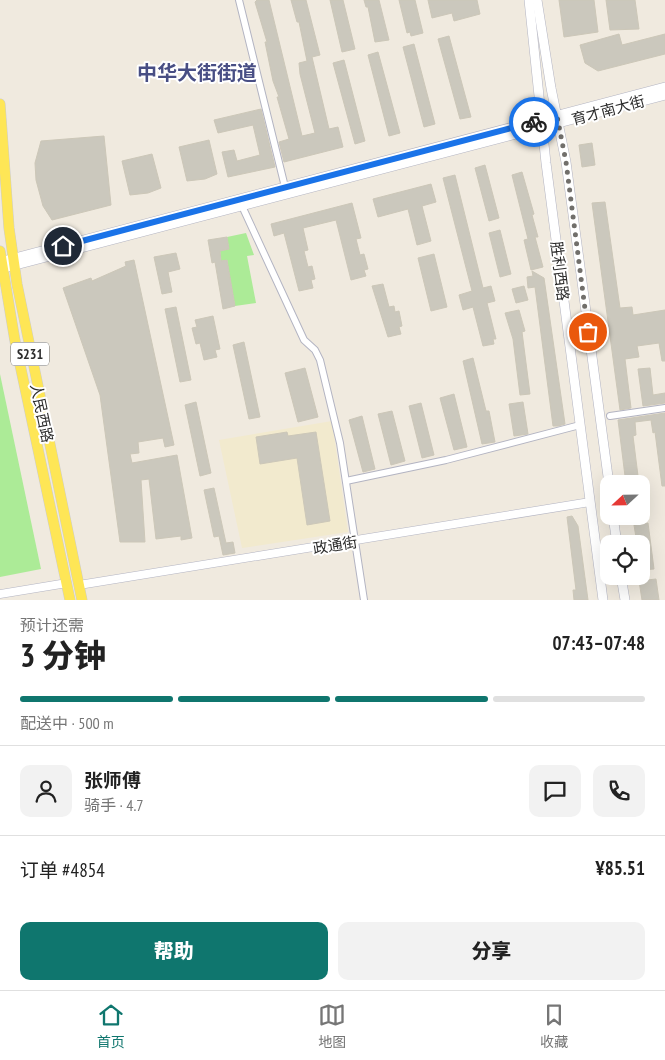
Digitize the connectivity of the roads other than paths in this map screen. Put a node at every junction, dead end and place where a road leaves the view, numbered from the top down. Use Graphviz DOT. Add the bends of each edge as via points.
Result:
graph roads {
  1 [pos="239,0"];
  2 [pos="529,0"];
  3 [pos="537,0"];
  4 [pos="665,88"];
  5 [pos="665,95"];
  6 [pos="0,104"];
  7 [pos="558,119"];
  8 [pos="542,123"];
  9 [pos="285,187"];
  10 [pos="242,206"];
  11 [pos="1,262"];
  12 [pos="13,262"];
  13 [pos="665,408"];
  14 [pos="610,416"];
  15 [pos="580,425"];
  16 [pos="608,475"];
  17 [pos="346,481"];
  18 [pos="590,502"];
  19 [pos="355,541"];
  20 [pos="67,583"];
  21 [pos="79,585"];
  22 [pos="622,585"];
  23 [pos="0,594"];
  24 [pos="70,600"];
  25 [pos="82,600"];
  26 [pos="364,600"];
  27 [pos="603,600"];
  28 [pos="625,600"];
  1 -- 9 [label="street"];
  2 -- 8 [label="main road, 胜利西路"];
  3 -- 7 [label="main road, 胜利西路"];
  4 -- 7 [label="main road, 育才南大街"];
  5 -- 7 [label="main road, 育才南大街"];
  6 -- 12 [label="main road, 人民西路 / S231"];
  7 -- 8 [label="main road, 育才南大街"];
  7 -- 16 [label="main road, 胜利西路"];
  8 -- 9 [label="main road, 育才南大街"];
  8 -- 10 [label="main road, 育才南大街"];
  8 -- 15 [label="main road, 胜利西路"];
  9 -- 12 [label="main road, 育才南大街"];
  10 -- 12 [label="main road, 育才南大街"];
  10 -- 17 [label="street" via="304,340 320,360 331,397"];
  11 -- 12 [label="main road, 育才南大街"];
  11 -- 20 [label="main road, 人民西路 / S231"];
  12 -- 21 [label="main road, 人民西路 / S231"];
  13 -- 14 [label="street"];
  15 -- 17 [label="street" via="446,460"];
  15 -- 18 [label="main road, 胜利西路"];
  17 -- 19 [label="street"];
  18 -- 19 [label="street, 政通街"];
  18 -- 27 [label="main road, 胜利西路"];
  19 -- 21 [label="street, 政通街"];
  19 -- 26 [label="street"];
  20 -- 23 [label="street"];
  20 -- 24 [label="main road, 人民西路 / S231"];
  21 -- 25 [label="main road, 人民西路 / S231"];
  22 -- 28 [label="main road"];
}
